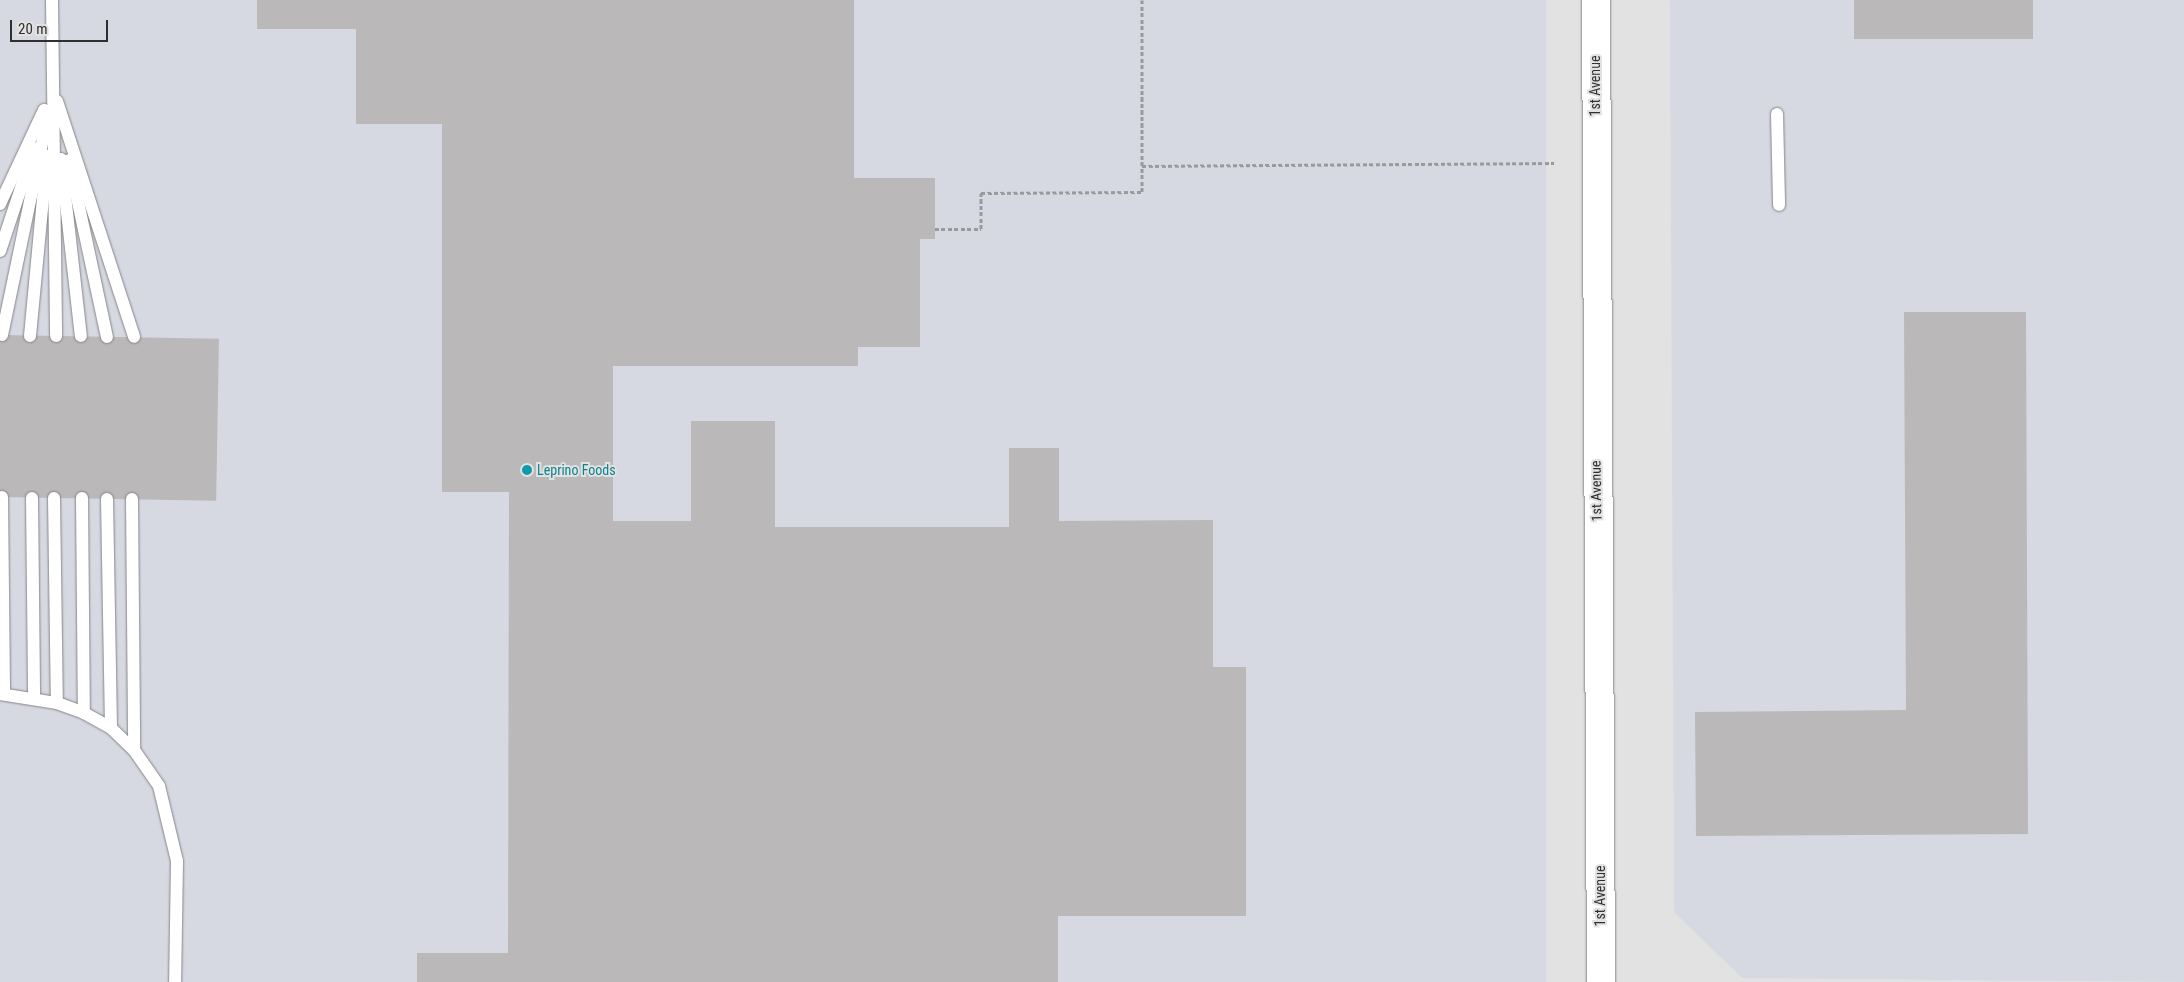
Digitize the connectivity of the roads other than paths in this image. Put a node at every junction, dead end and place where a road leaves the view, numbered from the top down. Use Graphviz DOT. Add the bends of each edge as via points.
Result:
graph roads {
  1 [pos="52,0"];
  2 [pos="1596,0"];
  3 [pos="53,89"];
  4 [pos="1777,114"];
  5 [pos="0,204"];
  6 [pos="1778,205"];
  7 [pos="0,251"];
  8 [pos="2,335"];
  9 [pos="30,336"];
  10 [pos="56,336"];
  11 [pos="81,336"];
  12 [pos="108,337"];
  13 [pos="134,337"];
  14 [pos="2,497"];
  15 [pos="32,498"];
  16 [pos="54,498"];
  17 [pos="82,498"];
  18 [pos="107,499"];
  19 [pos="132,499"];
  20 [pos="2,694"];
  21 [pos="34,698"];
  22 [pos="57,703"];
  23 [pos="84,713"];
  24 [pos="111,728"];
  25 [pos="134,750"];
  26 [pos="175,982"];
  27 [pos="1601,982"];
  1 -- 3 [label="lane"];
  2 -- 27 [label="street, 1st Avenue"];
  3 -- 5 [label="lane"];
  3 -- 7 [label="lane"];
  3 -- 8 [label="lane"];
  3 -- 9 [label="lane"];
  3 -- 10 [label="lane"];
  3 -- 11 [label="lane"];
  3 -- 12 [label="lane"];
  3 -- 13 [label="lane"];
  4 -- 6 [label="lane"];
  14 -- 20 [label="lane"];
  15 -- 21 [label="lane"];
  16 -- 22 [label="lane"];
  17 -- 23 [label="lane"];
  18 -- 24 [label="lane"];
  19 -- 25 [label="lane"];
  20 -- 21 [label="lane"];
  21 -- 22 [label="lane"];
  22 -- 23 [label="lane"];
  23 -- 24 [label="lane"];
  24 -- 25 [label="lane"];
  25 -- 26 [label="lane" via="159,786 177,861"];
}
